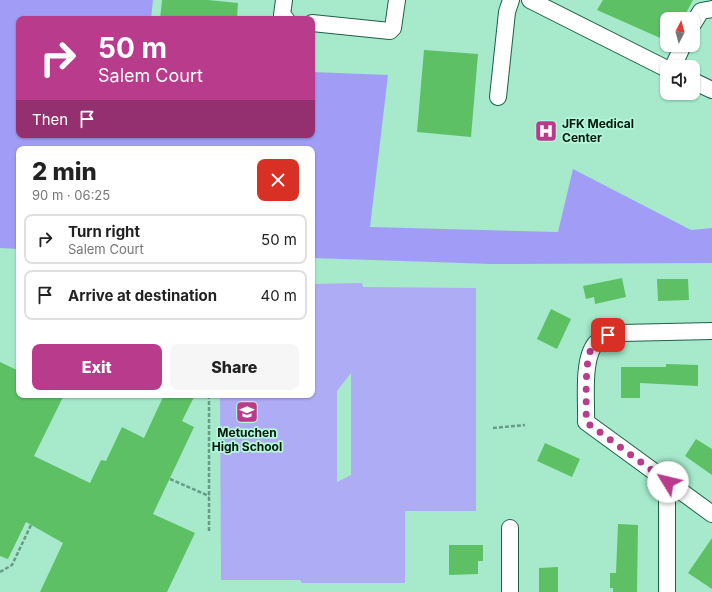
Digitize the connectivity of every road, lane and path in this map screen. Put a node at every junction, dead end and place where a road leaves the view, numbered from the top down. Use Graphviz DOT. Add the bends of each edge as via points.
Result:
graph roads {
  1 [pos="284,0"];
  2 [pos="397,0"];
  3 [pos="511,0"];
  4 [pos="530,0"];
  5 [pos="712,9"];
  6 [pos="700,13"];
  7 [pos="283,16"];
  8 [pos="315,23"];
  9 [pos="660,65"];
  10 [pos="700,84"];
  11 [pos="712,90"];
  12 [pos="498,97"];
  13 [pos="712,331"];
  14 [pos="209,398"];
  15 [pos="525,425"];
  16 [pos="494,428"];
  17 [pos="170,479"];
  18 [pos="668,482"];
  19 [pos="209,496"];
  20 [pos="712,514"];
  21 [pos="31,525"];
  22 [pos="510,528"];
  23 [pos="209,531"];
  24 [pos="0,572"];
  25 [pos="510,592"];
  26 [pos="667,592"];
  1 -- 7 [label="street"];
  2 -- 8 [label="street" via="393,28 390,31"];
  3 -- 12 [label="street" via="507,12"];
  4 -- 9 [label="street"];
  5 -- 6 [label="street" via="705,9"];
  10 -- 11 [label="street"];
  13 -- 18 [label="street" via="621,333 608,335 597,341 591,349 588,361 586,422"];
  14 -- 19 [label="path"];
  15 -- 16 [label="path"];
  17 -- 19 [label="path"];
  18 -- 20 [label="street"];
  18 -- 26 [label="street"];
  19 -- 23 [label="path"];
  21 -- 24 [label="path" via="12,565"];
  22 -- 25 [label="street"];
}
